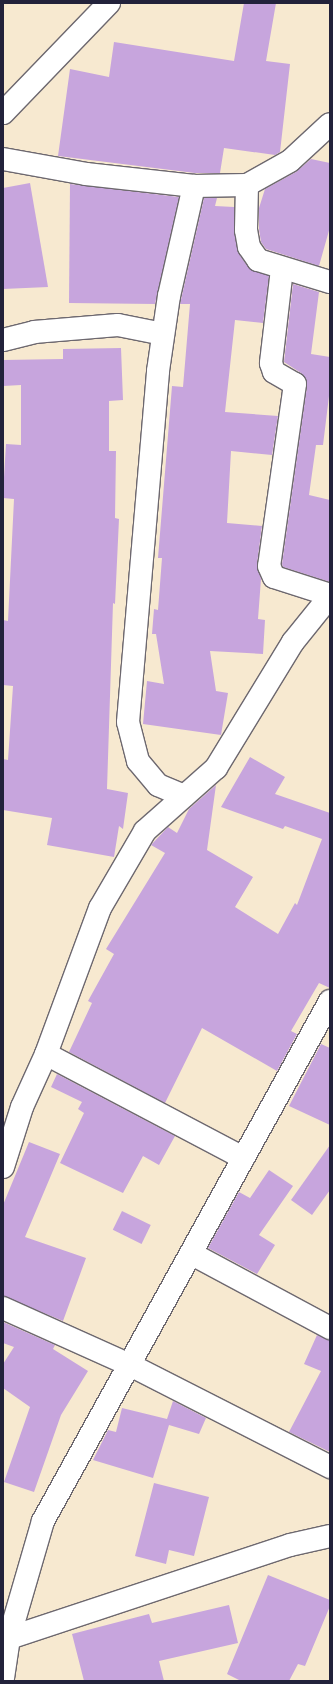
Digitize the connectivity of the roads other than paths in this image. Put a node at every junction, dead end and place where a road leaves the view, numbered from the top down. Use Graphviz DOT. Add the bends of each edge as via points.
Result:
graph roads {
  1 [pos="109,3"];
  2 [pos="3,114"];
  3 [pos="330,124"];
  4 [pos="3,159"];
  5 [pos="247,185"];
  6 [pos="194,186"];
  7 [pos="282,269"];
  8 [pos="330,282"];
  9 [pos="163,334"];
  10 [pos="3,340"];
  11 [pos="330,596"];
  12 [pos="184,796"];
  13 [pos="330,1001"];
  14 [pos="46,1054"];
  15 [pos="243,1158"];
  16 [pos="3,1167"];
  17 [pos="192,1254"];
  18 [pos="3,1308"];
  19 [pos="330,1328"];
  20 [pos="130,1365"];
  21 [pos="330,1467"];
  22 [pos="330,1536"];
  23 [pos="6,1639"];
  24 [pos="3,1678"];
  1 -- 2 [label="street"];
  3 -- 5 [label="street" via="290,161"];
  4 -- 6 [label="street" via="86,174"];
  5 -- 6 [label="street"];
  5 -- 7 [label="street" via="246,230 249,247 258,260"];
  6 -- 9 [label="street"];
  7 -- 8 [label="street"];
  7 -- 11 [label="street" via="271,363 274,372 294,384 269,566 274,577"];
  9 -- 10 [label="street" via="118,325 34,332"];
  9 -- 12 [label="street" via="128,722 138,762 158,785"];
  11 -- 12 [label="street" via="293,642 216,768"];
  12 -- 14 [label="street" via="145,831 100,908"];
  13 -- 15 [label="street"];
  14 -- 15 [label="street"];
  14 -- 16 [label="street" via="22,1107"];
  15 -- 17 [label="street"];
  17 -- 19 [label="street"];
  17 -- 20 [label="street"];
  18 -- 20 [label="street"];
  20 -- 21 [label="street"];
  20 -- 23 [label="street" via="43,1521"];
  22 -- 23 [label="street" via="290,1545"];
  23 -- 24 [label="street"];
}
